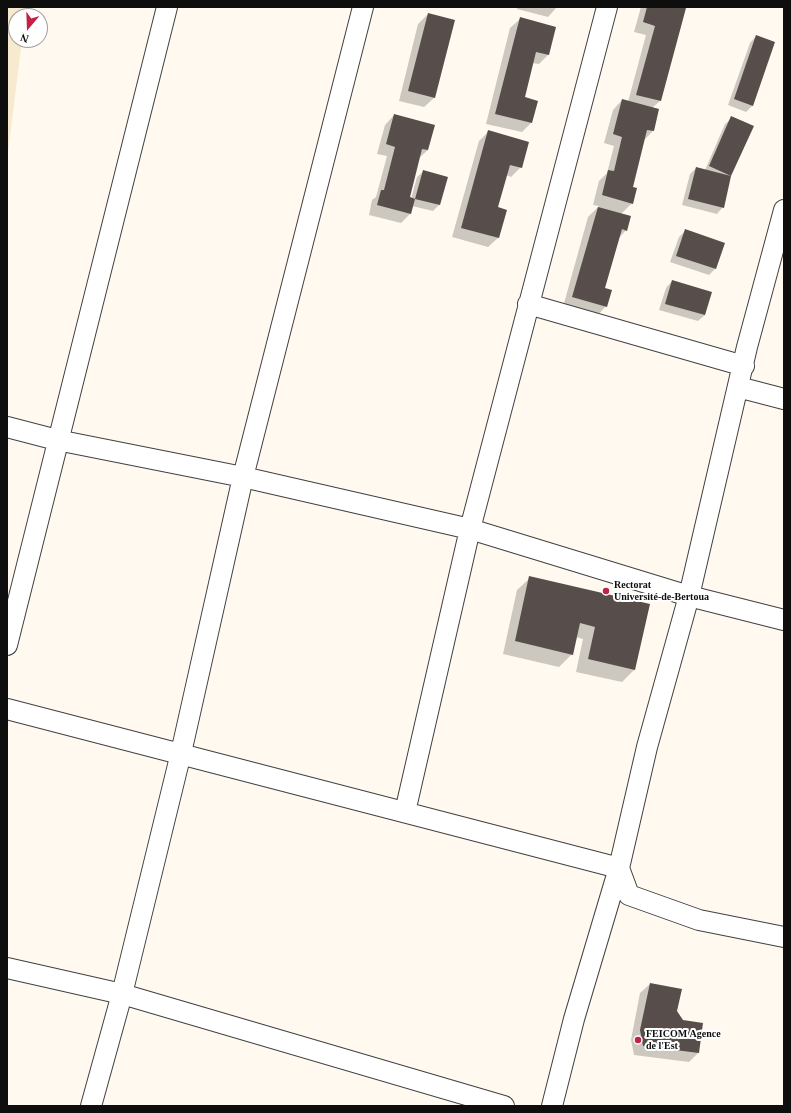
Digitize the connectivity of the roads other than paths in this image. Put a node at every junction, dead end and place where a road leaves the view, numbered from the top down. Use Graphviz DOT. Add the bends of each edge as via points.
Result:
graph roads {
  1 [pos="167,7"];
  2 [pos="362,7"];
  3 [pos="607,7"];
  4 [pos="784,210"];
  5 [pos="528,304"];
  6 [pos="744,366"];
  7 [pos="738,386"];
  8 [pos="784,399"];
  9 [pos="7,427"];
  10 [pos="57,440"];
  11 [pos="244,477"];
  12 [pos="470,529"];
  13 [pos="689,596"];
  14 [pos="784,620"];
  15 [pos="7,645"];
  16 [pos="7,709"];
  17 [pos="181,753"];
  18 [pos="405,812"];
  19 [pos="620,868"];
  20 [pos="784,937"];
  21 [pos="7,968"];
  22 [pos="122,994"];
  23 [pos="91,1106"];
  24 [pos="504,1106"];
  25 [pos="552,1106"];
  1 -- 10 [label="street"];
  2 -- 11 [label="street"];
  3 -- 5 [label="street"];
  4 -- 6 [label="street"];
  5 -- 6 [label="street"];
  5 -- 12 [label="street"];
  6 -- 7 [label="street"];
  7 -- 8 [label="street"];
  7 -- 13 [label="street"];
  9 -- 10 [label="street"];
  10 -- 11 [label="street"];
  10 -- 15 [label="street"];
  11 -- 12 [label="street"];
  11 -- 17 [label="street"];
  12 -- 13 [label="street"];
  12 -- 18 [label="street"];
  13 -- 14 [label="street"];
  13 -- 19 [label="street" via="647,747"];
  16 -- 17 [label="street"];
  17 -- 18 [label="street"];
  17 -- 22 [label="street"];
  18 -- 19 [label="street"];
  19 -- 20 [label="street" via="629,895 699,920"];
  19 -- 25 [label="street" via="574,1019"];
  21 -- 22 [label="street"];
  22 -- 23 [label="street"];
  22 -- 24 [label="street"];
}
